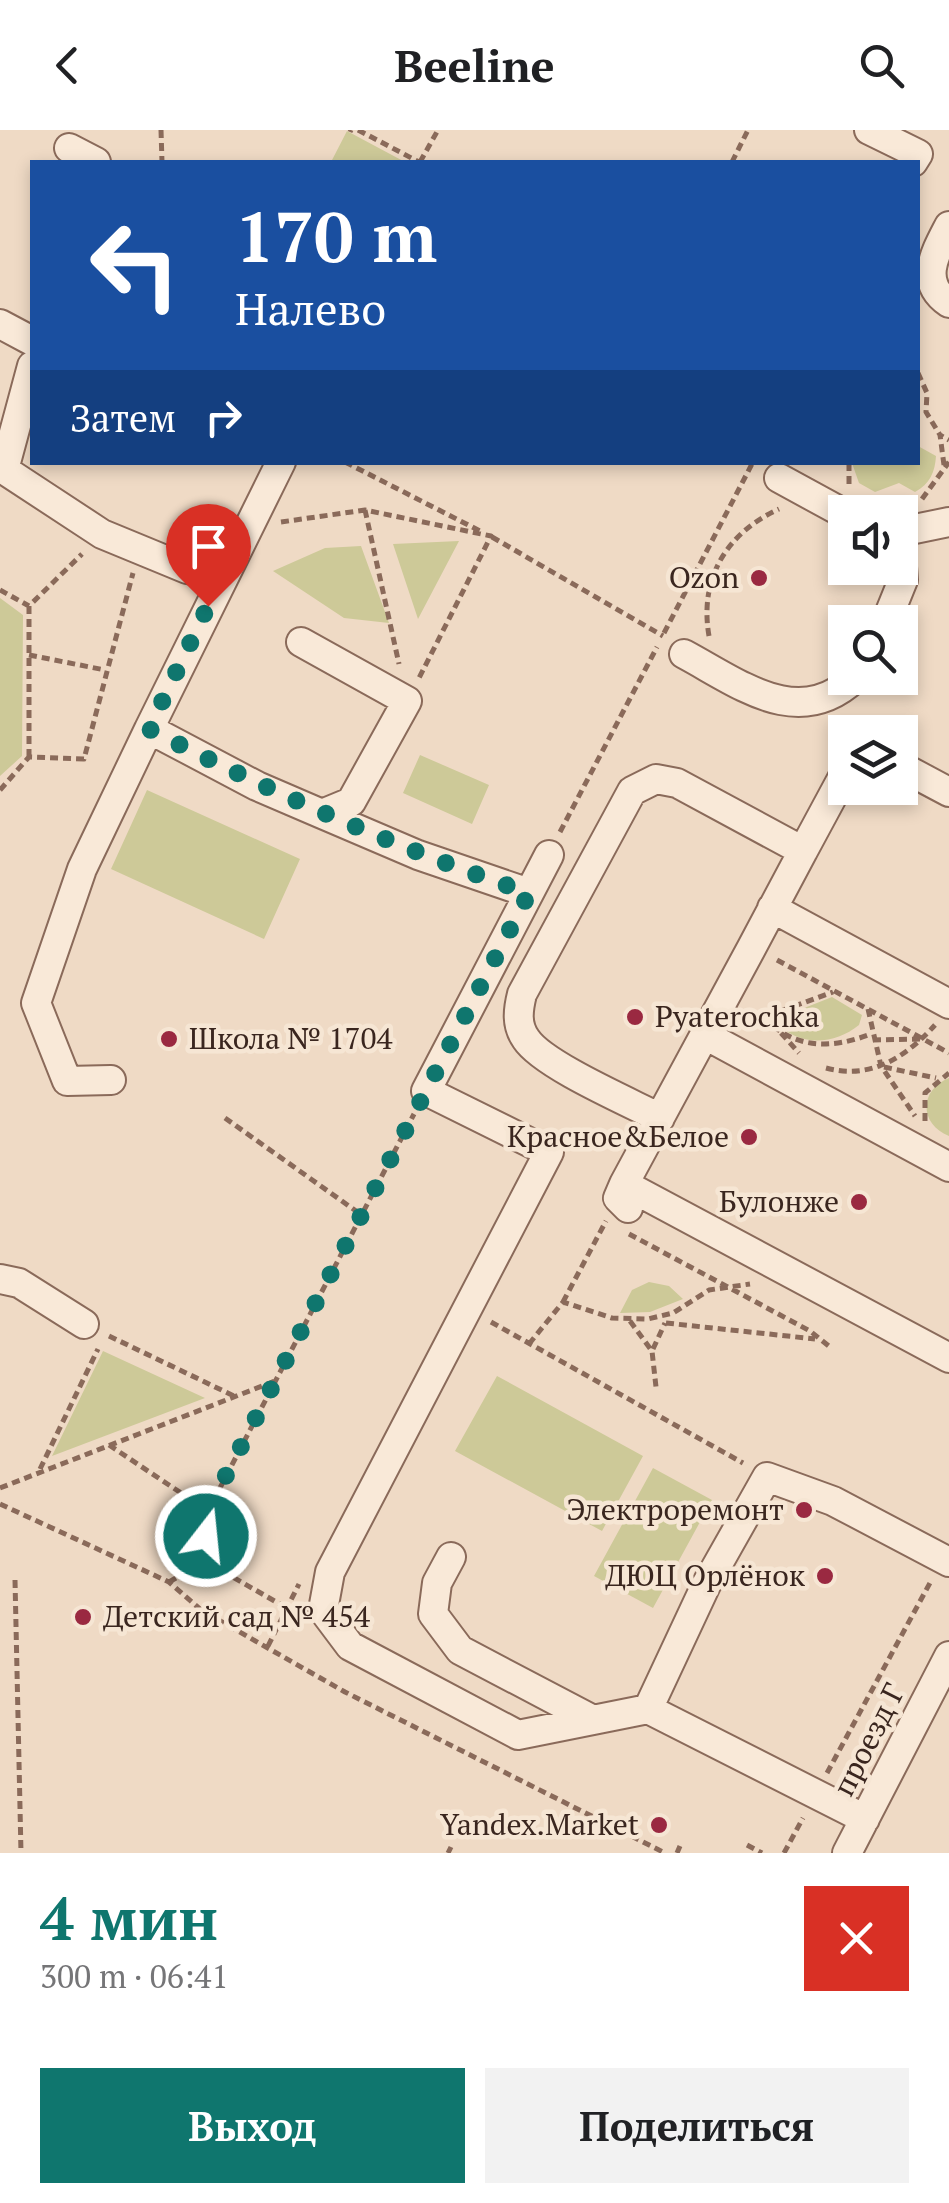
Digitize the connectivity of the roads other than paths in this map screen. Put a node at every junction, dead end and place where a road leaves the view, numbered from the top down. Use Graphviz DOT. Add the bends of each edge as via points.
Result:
graph roads {
  1 [pos="869,130"];
  2 [pos="69,148"];
  3 [pos="92,160"];
  4 [pos="914,160"];
  5 [pos="949,226"];
  6 [pos="949,304"];
  7 [pos="0,324"];
  8 [pos="30,340"];
  9 [pos="30,373"];
  10 [pos="280,465"];
  11 [pos="3,466"];
  12 [pos="779,478"];
  13 [pos="828,504"];
  14 [pos="949,522"];
  15 [pos="918,530"];
  16 [pos="222,576"];
  17 [pos="302,642"];
  18 [pos="673,645"];
  19 [pos="832,695"];
  20 [pos="149,729"];
  21 [pos="918,776"];
  22 [pos="949,792"];
  23 [pos="828,805"];
  24 [pos="322,814"];
  25 [pos="803,851"];
  26 [pos="549,854"];
  27 [pos="529,893"];
  28 [pos="766,930"];
  29 [pos="942,1014"];
  30 [pos="707,1036"];
  31 [pos="111,1080"];
  32 [pos="660,1118"];
  33 [pos="949,1167"];
  34 [pos="0,1280"];
  35 [pos="84,1324"];
  36 [pos="949,1358"];
  37 [pos="451,1557"];
  38 [pos="946,1560"];
  39 [pos="949,1656"];
  40 [pos="648,1709"];
  41 [pos="594,1720"];
  42 [pos="865,1819"];
  43 [pos="848,1853"];
  1 -- 4 [label="lane" via="918,154"];
  2 -- 3 [label="lane"];
  5 -- 6 [label="lane" via="930,269 936,291"];
  7 -- 8 [label="lane"];
  9 -- 11 [label="lane"];
  10 -- 16 [label="lane"];
  11 -- 16 [label="lane" via="102,534"];
  12 -- 13 [label="lane"];
  14 -- 15 [label="lane"];
  16 -- 20 [label="lane"];
  17 -- 24 [label="lane" via="407,701 351,802"];
  18 -- 19 [label="lane" via="769,700 796,704"];
  20 -- 24 [label="lane"];
  20 -- 31 [label="lane" via="82,869 36,1002 67,1082"];
  21 -- 22 [label="lane"];
  23 -- 25 [label="lane"];
  24 -- 27 [label="lane"];
  25 -- 28 [label="lane"];
  25 -- 32 [label="lane" via="676,783 656,779 632,791 522,994 521,1030 540,1053"];
  26 -- 27 [label="lane"];
  27 -- 41 [label="lane" via="426,1091 548,1152 330,1572 323,1610 350,1646 518,1734"];
  28 -- 29 [label="lane"];
  28 -- 30 [label="lane"];
  30 -- 32 [label="lane"];
  30 -- 33 [label="lane"];
  32 -- 36 [label="lane" via="626,1196"];
  34 -- 35 [label="lane" via="19,1283"];
  37 -- 41 [label="lane" via="437,1583 433,1614 460,1650"];
  38 -- 40 [label="lane" via="834,1501 767,1477"];
  39 -- 42 [label="lane, проезд Г"];
  40 -- 41 [label="lane"];
  40 -- 42 [label="lane"];
  42 -- 43 [label="lane, проезд Г"];
}
